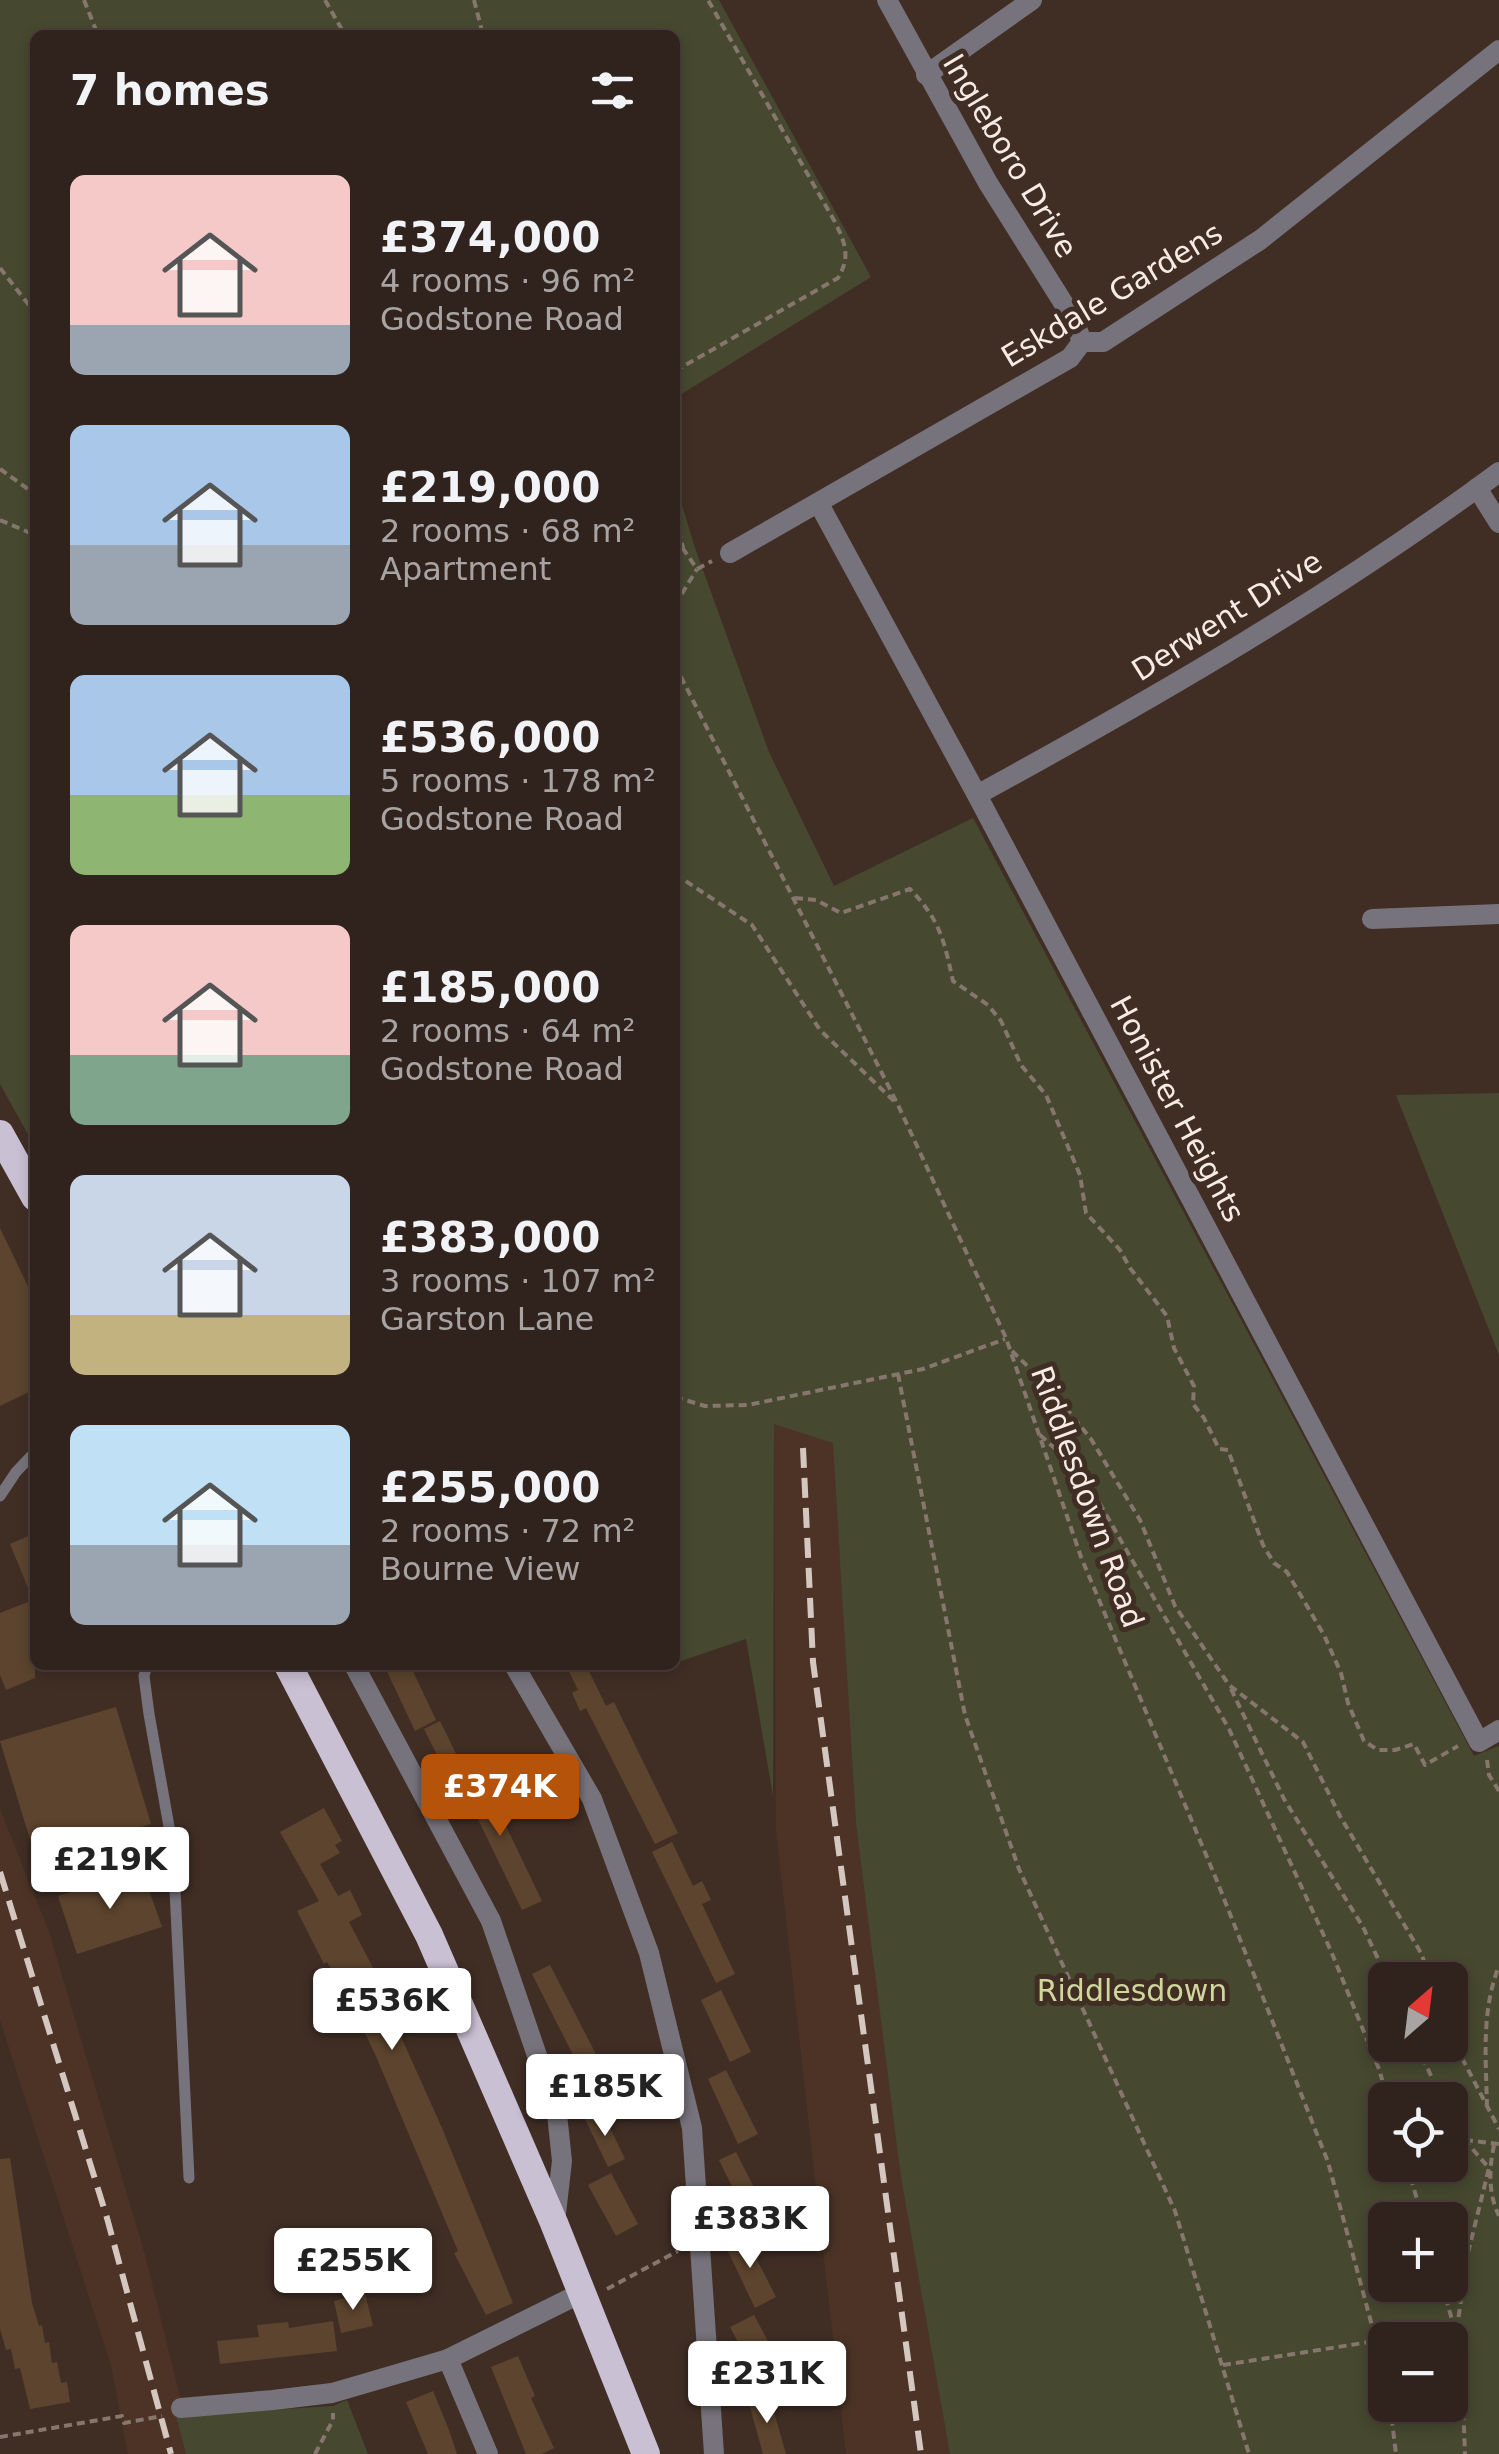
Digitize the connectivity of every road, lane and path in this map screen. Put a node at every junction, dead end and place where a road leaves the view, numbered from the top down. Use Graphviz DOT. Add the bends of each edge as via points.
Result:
graph roads {
  1 [pos="84,0"];
  2 [pos="325,0"];
  3 [pos="474,0"];
  4 [pos="708,0"];
  5 [pos="886,0"];
  6 [pos="1032,0"];
  7 [pos="96,30"];
  8 [pos="341,30"];
  9 [pos="482,30"];
  10 [pos="1499,50"];
  11 [pos="926,75"];
  12 [pos="0,268"];
  13 [pos="30,307"];
  14 [pos="1082,342"];
  15 [pos="680,368"];
  16 [pos="0,470"];
  17 [pos="1499,472"];
  18 [pos="1478,488"];
  19 [pos="30,491"];
  20 [pos="818,504"];
  21 [pos="0,520"];
  22 [pos="1499,523"];
  23 [pos="30,533"];
  24 [pos="680,536"];
  25 [pos="680,543"];
  26 [pos="683,547"];
  27 [pos="680,548"];
  28 [pos="730,553"];
  29 [pos="697,568"];
  30 [pos="680,597"];
  31 [pos="680,675"];
  32 [pos="977,796"];
  33 [pos="680,877"];
  34 [pos="795,898"];
  35 [pos="1499,914"];
  36 [pos="1372,919"];
  37 [pos="898,1105"];
  38 [pos="0,1134"];
  39 [pos="30,1188"];
  40 [pos="1006,1338"];
  41 [pos="1009,1349"];
  42 [pos="898,1374"];
  43 [pos="680,1398"];
  44 [pos="1038,1432"];
  45 [pos="30,1458"];
  46 [pos="0,1474"];
  47 [pos="3,1492"];
  48 [pos="146,1670"];
  49 [pos="291,1670"];
  50 [pos="357,1670"];
  51 [pos="517,1670"];
  52 [pos="1229,1684"];
  53 [pos="1499,1730"];
  54 [pos="1477,1739"];
  55 [pos="1499,1791"];
  56 [pos="1380,1962"];
  57 [pos="1425,1962"];
  58 [pos="1499,1966"];
  59 [pos="1464,2062"];
  60 [pos="1383,2082"];
  61 [pos="1488,2108"];
  62 [pos="1499,2130"];
  63 [pos="1468,2140"];
  64 [pos="1468,2144"];
  65 [pos="1497,2145"];
  66 [pos="1489,2168"];
  67 [pos="189,2178"];
  68 [pos="1499,2216"];
  69 [pos="554,2223"];
  70 [pos="700,2239"];
  71 [pos="586,2300"];
  72 [pos="1371,2322"];
  73 [pos="1458,2322"];
  74 [pos="1368,2341"];
  75 [pos="448,2359"];
  76 [pos="1223,2365"];
  77 [pos="332,2393"];
  78 [pos="181,2408"];
  79 [pos="1392,2422"];
  80 [pos="1464,2422"];
  81 [pos="0,2438"];
  82 [pos="316,2454"];
  83 [pos="488,2454"];
  84 [pos="646,2454"];
  85 [pos="714,2454"];
  86 [pos="1249,2454"];
  87 [pos="1396,2454"];
  88 [pos="1465,2454"];
  1 -- 7 [label="path"];
  2 -- 8 [label="path"];
  3 -- 9 [label="path"];
  4 -- 15 [label="path" via="834,222 846,264 838,278"];
  5 -- 11 [label="street, Ingleboro Drive"];
  6 -- 11 [label="street"];
  10 -- 14 [label="street, Eskdale Gardens" via="1260,240 1103,342"];
  11 -- 14 [label="street, Ingleboro Drive"];
  12 -- 13 [label="path"];
  14 -- 20 [label="street, Eskdale Gardens" via="1070,358"];
  16 -- 19 [label="path"];
  17 -- 18 [label="street, Derwent Drive"];
  18 -- 22 [label="street"];
  18 -- 32 [label="street, Derwent Drive" via="1142,705"];
  20 -- 28 [label="street, Eskdale Gardens"];
  20 -- 32 [label="street, Honister Heights"];
  21 -- 23 [label="path"];
  24 -- 26 [label="path"];
  25 -- 26 [label="path"];
  26 -- 27 [label="path"];
  26 -- 29 [label="path"];
  28 -- 29 [label="path"];
  29 -- 30 [label="path"];
  31 -- 34 [label="path, Riddlesdown Road"];
  32 -- 54 [label="street, Honister Heights"];
  33 -- 37 [label="path" via="752,925 820,1030"];
  34 -- 37 [label="path, Riddlesdown Road"];
  34 -- 54 [label="path" via="841,912 910,889 921,901 942,931 953,980 1001,1021 1046,1095 1080,1175 1086,1213 1167,1316 1194,1386 1193,1404 1219,1449 1228,1450 1268,1554 1287,1572 1324,1635 1364,1741 1378,1750 1414,1744 1425,1765"];
  35 -- 36 [label="street"];
  37 -- 40 [label="path, Riddlesdown Road"];
  38 -- 39 [label="highway"];
  40 -- 41 [label="path, Riddlesdown Road"];
  40 -- 42 [label="path"];
  41 -- 44 [label="path, Riddlesdown Road"];
  41 -- 52 [label="path" via="1091,1439 1140,1520 1175,1606"];
  42 -- 43 [label="path" via="748,1405 705,1406"];
  42 -- 76 [label="path" via="965,1715 1018,1869 1175,2211"];
  44 -- 60 [label="path" via="1100,1504 1229,1729"];
  44 -- 72 [label="path, Riddlesdown Road" via="1081,1557 1328,2162"];
  45 -- 47 [label="lane"];
  46 -- 47 [label="lane"];
  48 -- 67 [label="lane" via="173,1849"];
  49 -- 69 [label="highway" via="429,1935"];
  50 -- 69 [label="street" via="490,1921 557,2114 562,2160"];
  51 -- 70 [label="street" via="592,1798 649,1953 692,2128"];
  52 -- 56 [label="path" via="1284,1799"];
  52 -- 57 [label="path" via="1303,1742"];
  53 -- 54 [label="street"];
  54 -- 55 [label="path"];
  58 -- 61 [label="path" via="1486,2028"];
  59 -- 61 [label="path"];
  61 -- 62 [label="path"];
  63 -- 65 [label="path"];
  64 -- 66 [label="path"];
  65 -- 66 [label="path"];
  66 -- 68 [label="path"];
  66 -- 73 [label="path"];
  69 -- 71 [label="highway"];
  70 -- 71 [label="path"];
  70 -- 85 [label="street"];
  71 -- 75 [label="street" via="573,2297"];
  71 -- 84 [label="highway"];
  74 -- 76 [label="path"];
  75 -- 77 [label="street"];
  75 -- 83 [label="street"];
  76 -- 86 [label="path"];
  77 -- 78 [label="street"];
  77 -- 82 [label="path" via="333,2420"];
  78 -- 81 [label="path" via="124,2423 122,2416"];
  79 -- 87 [label="path"];
  80 -- 88 [label="path"];
}
